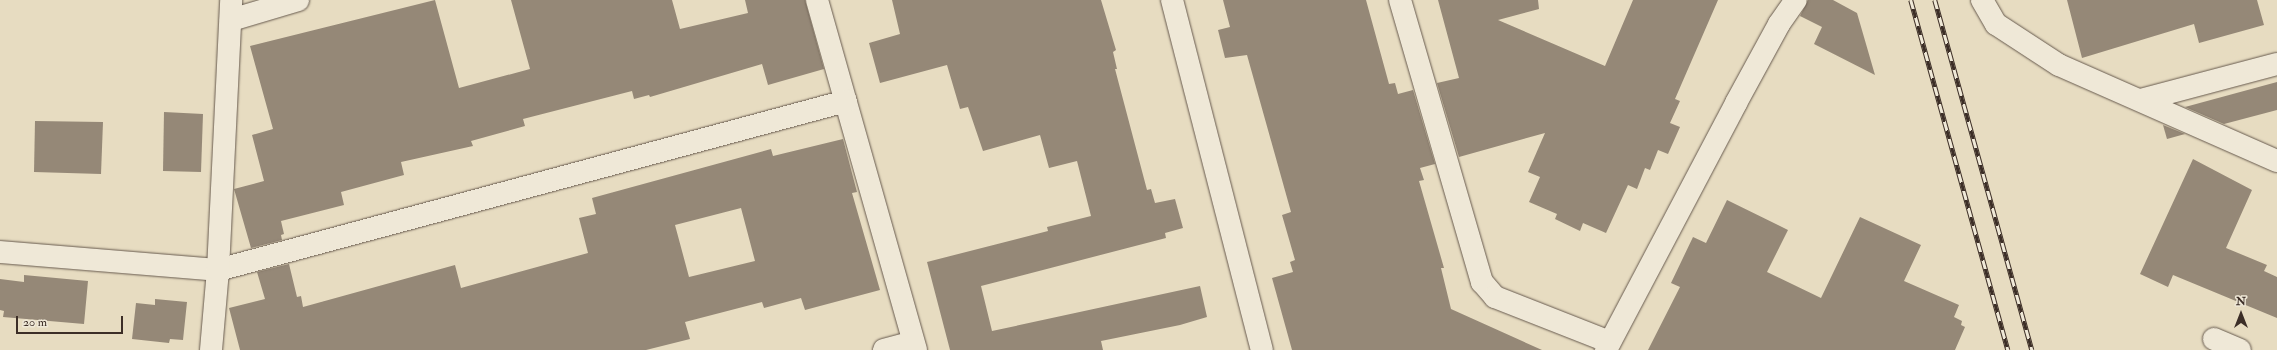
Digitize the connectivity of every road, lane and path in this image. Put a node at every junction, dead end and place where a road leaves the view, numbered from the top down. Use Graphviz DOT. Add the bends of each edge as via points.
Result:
graph roads {
  1 [pos="298,0"];
  2 [pos="817,0"];
  3 [pos="1172,0"];
  4 [pos="1400,0"];
  5 [pos="1796,0"];
  6 [pos="1982,0"];
  7 [pos="231,10"];
  8 [pos="2277,64"];
  9 [pos="2141,100"];
  10 [pos="846,101"];
  11 [pos="2277,161"];
  12 [pos="0,252"];
  13 [pos="218,270"];
  14 [pos="2214,339"];
  15 [pos="915,346"];
  16 [pos="1608,346"];
  17 [pos="211,350"];
  18 [pos="884,350"];
  19 [pos="1262,350"];
  20 [pos="2240,350"];
  1 -- 7 [label="street"];
  2 -- 10 [label="street"];
  3 -- 19 [label="street"];
  4 -- 16 [label="street" via="1482,282 1495,297"];
  5 -- 16 [label="street" via="1779,24 1732,110"];
  6 -- 9 [label="street" via="1996,24 2025,45 2059,65"];
  7 -- 13 [label="street"];
  8 -- 9 [label="street"];
  9 -- 11 [label="street"];
  10 -- 13 [label="street"];
  10 -- 15 [label="street"];
  12 -- 13 [label="street"];
  13 -- 17 [label="street"];
  14 -- 20 [label="street"];
  15 -- 18 [label="street"];
}
